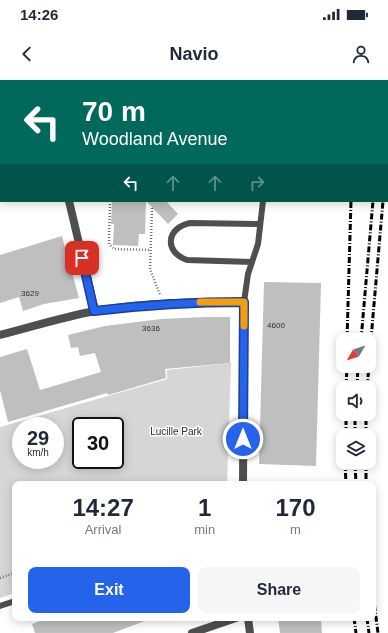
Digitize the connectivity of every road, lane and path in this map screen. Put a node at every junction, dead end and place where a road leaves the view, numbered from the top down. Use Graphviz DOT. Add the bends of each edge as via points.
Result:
graph roads {
  1 [pos="69,202"];
  2 [pos="110,202"];
  3 [pos="263,202"];
  4 [pos="152,208"];
  5 [pos="260,224"];
  6 [pos="151,250"];
  7 [pos="252,262"];
  8 [pos="161,297"];
  9 [pos="244,302"];
  10 [pos="94,311"];
  11 [pos="0,335"];
  12 [pos="243,481"];
  13 [pos="12,574"];
  14 [pos="0,578"];
  15 [pos="12,602"];
  16 [pos="0,606"];
  17 [pos="227,621"];
  18 [pos="248,621"];
  19 [pos="192,633"];
  20 [pos="250,633"];
  1 -- 10 [label="street"];
  2 -- 6 [label="path" via="109,244 114,249"];
  3 -- 5 [label="lane"];
  4 -- 6 [label="path"];
  5 -- 7 [label="lane" via="258,244"];
  5 -- 7 [label="lane" via="190,223 175,230 172,236 173,249 179,257 187,260"];
  6 -- 8 [label="path" via="150,269"];
  7 -- 9 [label="lane"];
  9 -- 10 [label="street" via="187,302"];
  9 -- 12 [label="street"];
  10 -- 11 [label="street"];
  13 -- 14 [label="path"];
  15 -- 16 [label="lane"];
  17 -- 19 [label="street"];
  18 -- 20 [label="street"];
}
